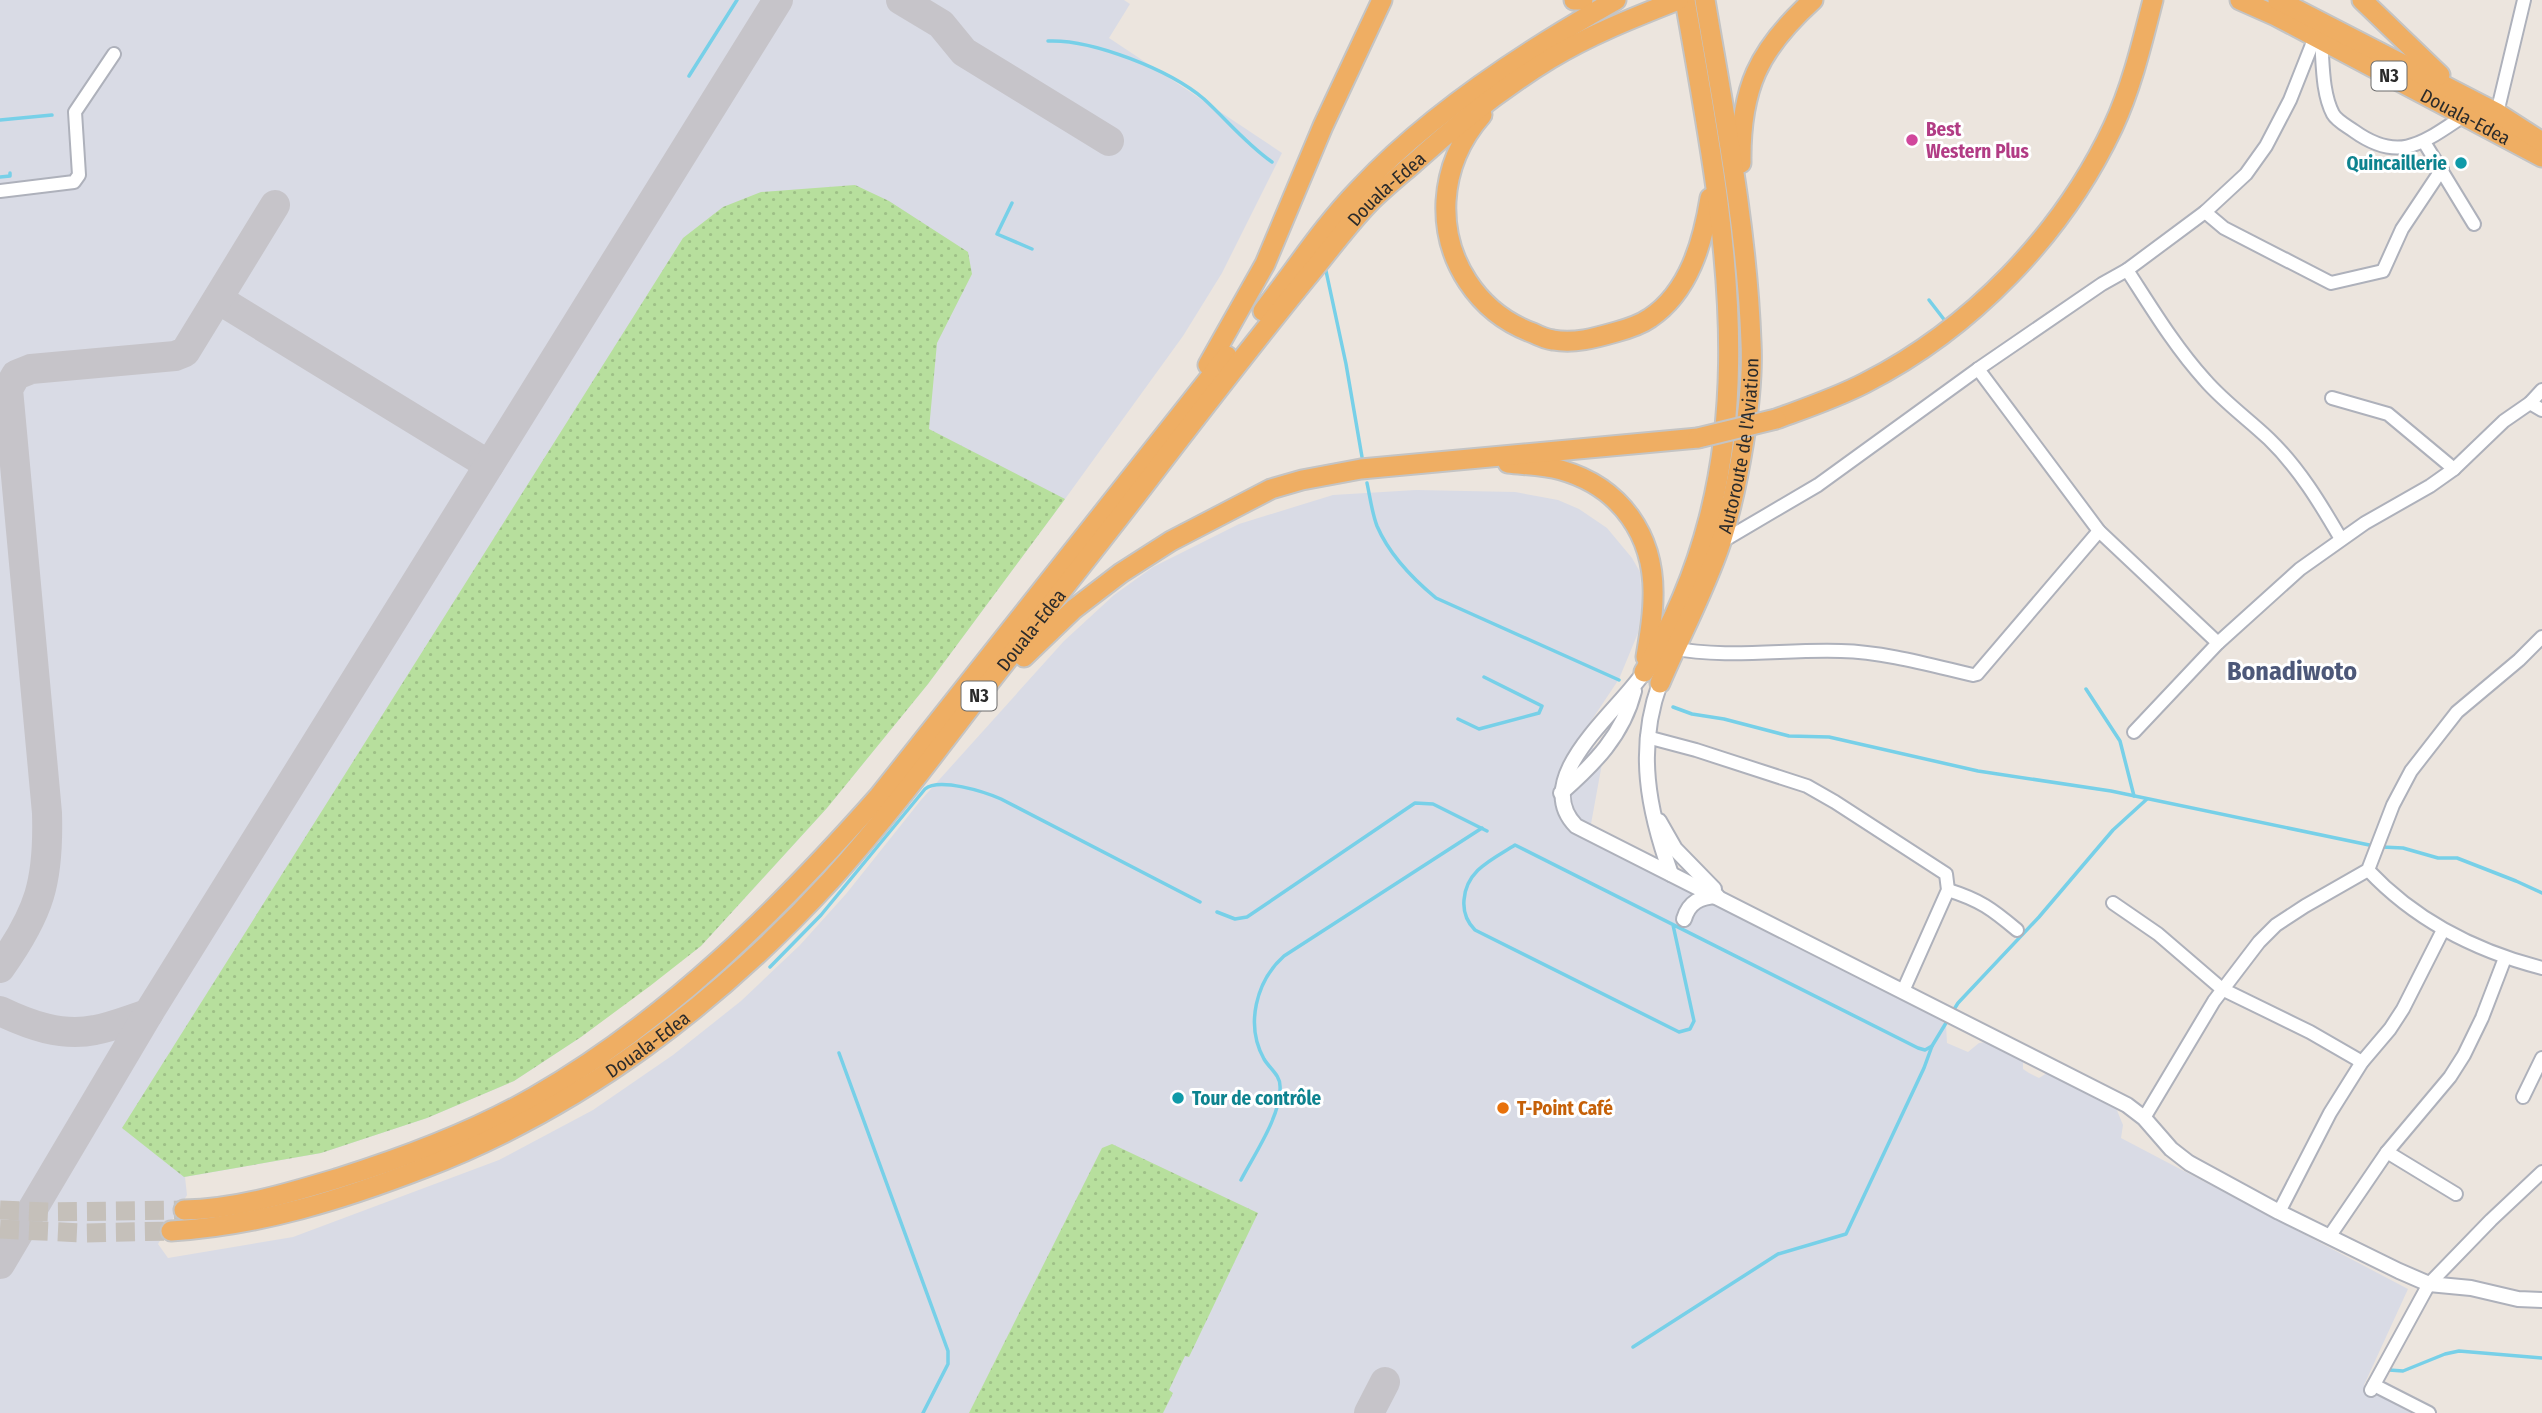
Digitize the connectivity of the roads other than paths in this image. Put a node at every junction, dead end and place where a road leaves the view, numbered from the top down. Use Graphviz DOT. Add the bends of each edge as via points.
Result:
graph roads {
  1 [pos="1382,0"];
  2 [pos="1574,0"];
  3 [pos="1583,0"];
  4 [pos="1616,0"];
  5 [pos="1678,0"];
  6 [pos="1685,0"];
  7 [pos="1813,0"];
  8 [pos="2153,0"];
  9 [pos="2240,0"];
  10 [pos="2278,0"];
  11 [pos="2362,0"];
  12 [pos="2524,0"];
  13 [pos="1701,13"];
  14 [pos="2318,38"];
  15 [pos="114,54"];
  16 [pos="1555,56"];
  17 [pos="2459,93"];
  18 [pos="2497,113"];
  19 [pos="2465,116"];
  20 [pos="2424,142"];
  21 [pos="2541,144"];
  22 [pos="1714,169"];
  23 [pos="2442,169"];
  24 [pos="0,191"];
  25 [pos="2205,212"];
  26 [pos="2474,224"];
  27 [pos="1742,241"];
  28 [pos="2127,270"];
  29 [pos="1978,369"];
  30 [pos="2542,390"];
  31 [pos="2332,398"];
  32 [pos="2530,403"];
  33 [pos="2542,410"];
  34 [pos="1179,413"];
  35 [pos="1467,458"];
  36 [pos="2454,469"];
  37 [pos="2099,531"];
  38 [pos="2341,539"];
  39 [pos="1721,542"];
  40 [pos="2542,637"];
  41 [pos="2218,643"];
  42 [pos="1666,647"];
  43 [pos="1647,680"];
  44 [pos="2134,732"];
  45 [pos="1647,737"];
  46 [pos="932,759"];
  47 [pos="1650,804"];
  48 [pos="2368,870"];
  49 [pos="1671,874"];
  50 [pos="1948,890"];
  51 [pos="1723,899"];
  52 [pos="2113,903"];
  53 [pos="1684,919"];
  54 [pos="2017,929"];
  55 [pos="2443,930"];
  56 [pos="2505,958"];
  57 [pos="2542,968"];
  58 [pos="2222,989"];
  59 [pos="1903,991"];
  60 [pos="2542,1058"];
  61 [pos="2362,1062"];
  62 [pos="2524,1097"];
  63 [pos="2144,1118"];
  64 [pos="2387,1152"];
  65 [pos="2542,1172"];
  66 [pos="2455,1194"];
  67 [pos="184,1210"];
  68 [pos="2279,1212"];
  69 [pos="171,1231"];
  70 [pos="2329,1237"];
  71 [pos="2429,1284"];
  72 [pos="2542,1300"];
  73 [pos="2429,1413"];
  1 -- 34 [label="highway" via="1265,264"];
  2 -- 3 [label="highway"];
  4 -- 34 [label="highway, Douala-Edea / N3" via="1489,79 1381,166 1337,214"];
  5 -- 16 [label="highway, Douala-Edea / N3"];
  6 -- 13 [label="highway, Autoroute de l'Aviation"];
  7 -- 27 [label="highway" via="1766,50 1753,78 1741,136"];
  8 -- 35 [label="highway, bridge" via="2136,69 2113,127 2080,188 2017,267 1954,327 1866,382 1776,419 1698,438"];
  9 -- 14 [label="highway, Douala-Edea / N3"];
  10 -- 17 [label="highway, Douala-Edea / N3"];
  11 -- 17 [label="highway"];
  12 -- 18 [label="street"];
  13 -- 22 [label="highway, Autoroute de l'Aviation"];
  13 -- 27 [label="highway, Autoroute de l'Aviation"];
  14 -- 19 [label="highway, Douala-Edea / N3"];
  14 -- 20 [label="street" via="2334,117 2382,145 2399,149"];
  14 -- 25 [label="street" via="2266,146 2246,174"];
  15 -- 24 [label="street" via="75,112 79,175 74,182"];
  16 -- 22 [label="highway" via="1497,99 1468,131 1452,163 1445,219 1454,256 1467,284 1500,315 1553,341 1589,341 1650,319 1672,298 1698,253"];
  16 -- 46 [label="highway, Douala-Edea / N3" via="1492,97 1370,203 1230,373"];
  17 -- 18 [label="highway, Douala-Edea / N3"];
  18 -- 21 [label="highway, Douala-Edea / N3"];
  19 -- 20 [label="street"];
  19 -- 21 [label="highway, Douala-Edea / N3"];
  20 -- 23 [label="street"];
  22 -- 42 [label="highway, Autoroute de l'Aviation" via="1730,347 1728,411 1723,457 1704,538"];
  23 -- 25 [label="street" via="2402,229 2383,271 2332,283 2224,228"];
  23 -- 26 [label="street"];
  25 -- 28 [label="street"];
  27 -- 39 [label="highway, Autoroute de l'Aviation" via="1752,344 1738,468"];
  28 -- 29 [label="street"];
  28 -- 38 [label="street" via="2205,380 2269,439 2314,492"];
  29 -- 37 [label="street"];
  29 -- 39 [label="street" via="1818,485"];
  30 -- 32 [label="street"];
  31 -- 36 [label="street" via="2388,414"];
  32 -- 33 [label="street"];
  32 -- 36 [label="street"];
  34 -- 67 [label="highway, Douala-Edea / N3" via="862,816 712,968 641,1025 534,1097 461,1133 369,1169 292,1192"];
  35 -- 43 [label="highway" via="1559,469 1591,481 1615,498 1635,523 1652,573"];
  35 -- 46 [label="highway" via="1302,480 1271,489 1171,541 1074,609 1039,640"];
  36 -- 38 [label="street"];
  37 -- 41 [label="street"];
  37 -- 42 [label="street" via="1977,674 1842,650 1760,653"];
  38 -- 41 [label="street" via="2300,569"];
  39 -- 42 [label="highway, Autoroute de l'Aviation"];
  40 -- 48 [label="street" via="2457,712 2411,771"];
  41 -- 44 [label="street"];
  42 -- 43 [label="highway, Autoroute de l'Aviation"];
  43 -- 45 [label="street, Autoroute de l'Aviation" via="1652,703"];
  43 -- 49 [label="street" via="1610,745 1561,793 1565,811 1576,826"];
  45 -- 47 [label="street, Autoroute de l'Aviation"];
  45 -- 50 [label="street" via="1807,786 1946,874"];
  46 -- 69 [label="highway, Douala-Edea / N3" via="829,882 730,978 575,1095 509,1132 398,1178 292,1211"];
  47 -- 49 [label="street, Autoroute de l'Aviation"];
  47 -- 51 [label="street" via="1675,849"];
  48 -- 55 [label="street"];
  48 -- 58 [label="street" via="2276,925"];
  49 -- 51 [label="street"];
  50 -- 54 [label="street" via="1986,904"];
  50 -- 59 [label="street"];
  51 -- 53 [label="street" via="1708,897 1693,903"];
  51 -- 59 [label="street"];
  52 -- 58 [label="street" via="2158,934"];
  55 -- 56 [label="street"];
  55 -- 61 [label="street" via="2403,1009"];
  56 -- 57 [label="street"];
  56 -- 64 [label="street" via="2464,1055"];
  58 -- 61 [label="street"];
  58 -- 63 [label="street"];
  59 -- 63 [label="street" via="2127,1105"];
  60 -- 62 [label="street"];
  61 -- 68 [label="street"];
  63 -- 68 [label="street" via="2189,1163"];
  64 -- 66 [label="street"];
  64 -- 70 [label="street"];
  65 -- 71 [label="street"];
  68 -- 70 [label="street"];
  70 -- 71 [label="street"];
  71 -- 72 [label="street"];
  71 -- 73 [label="street" via="2372,1387"];
}
